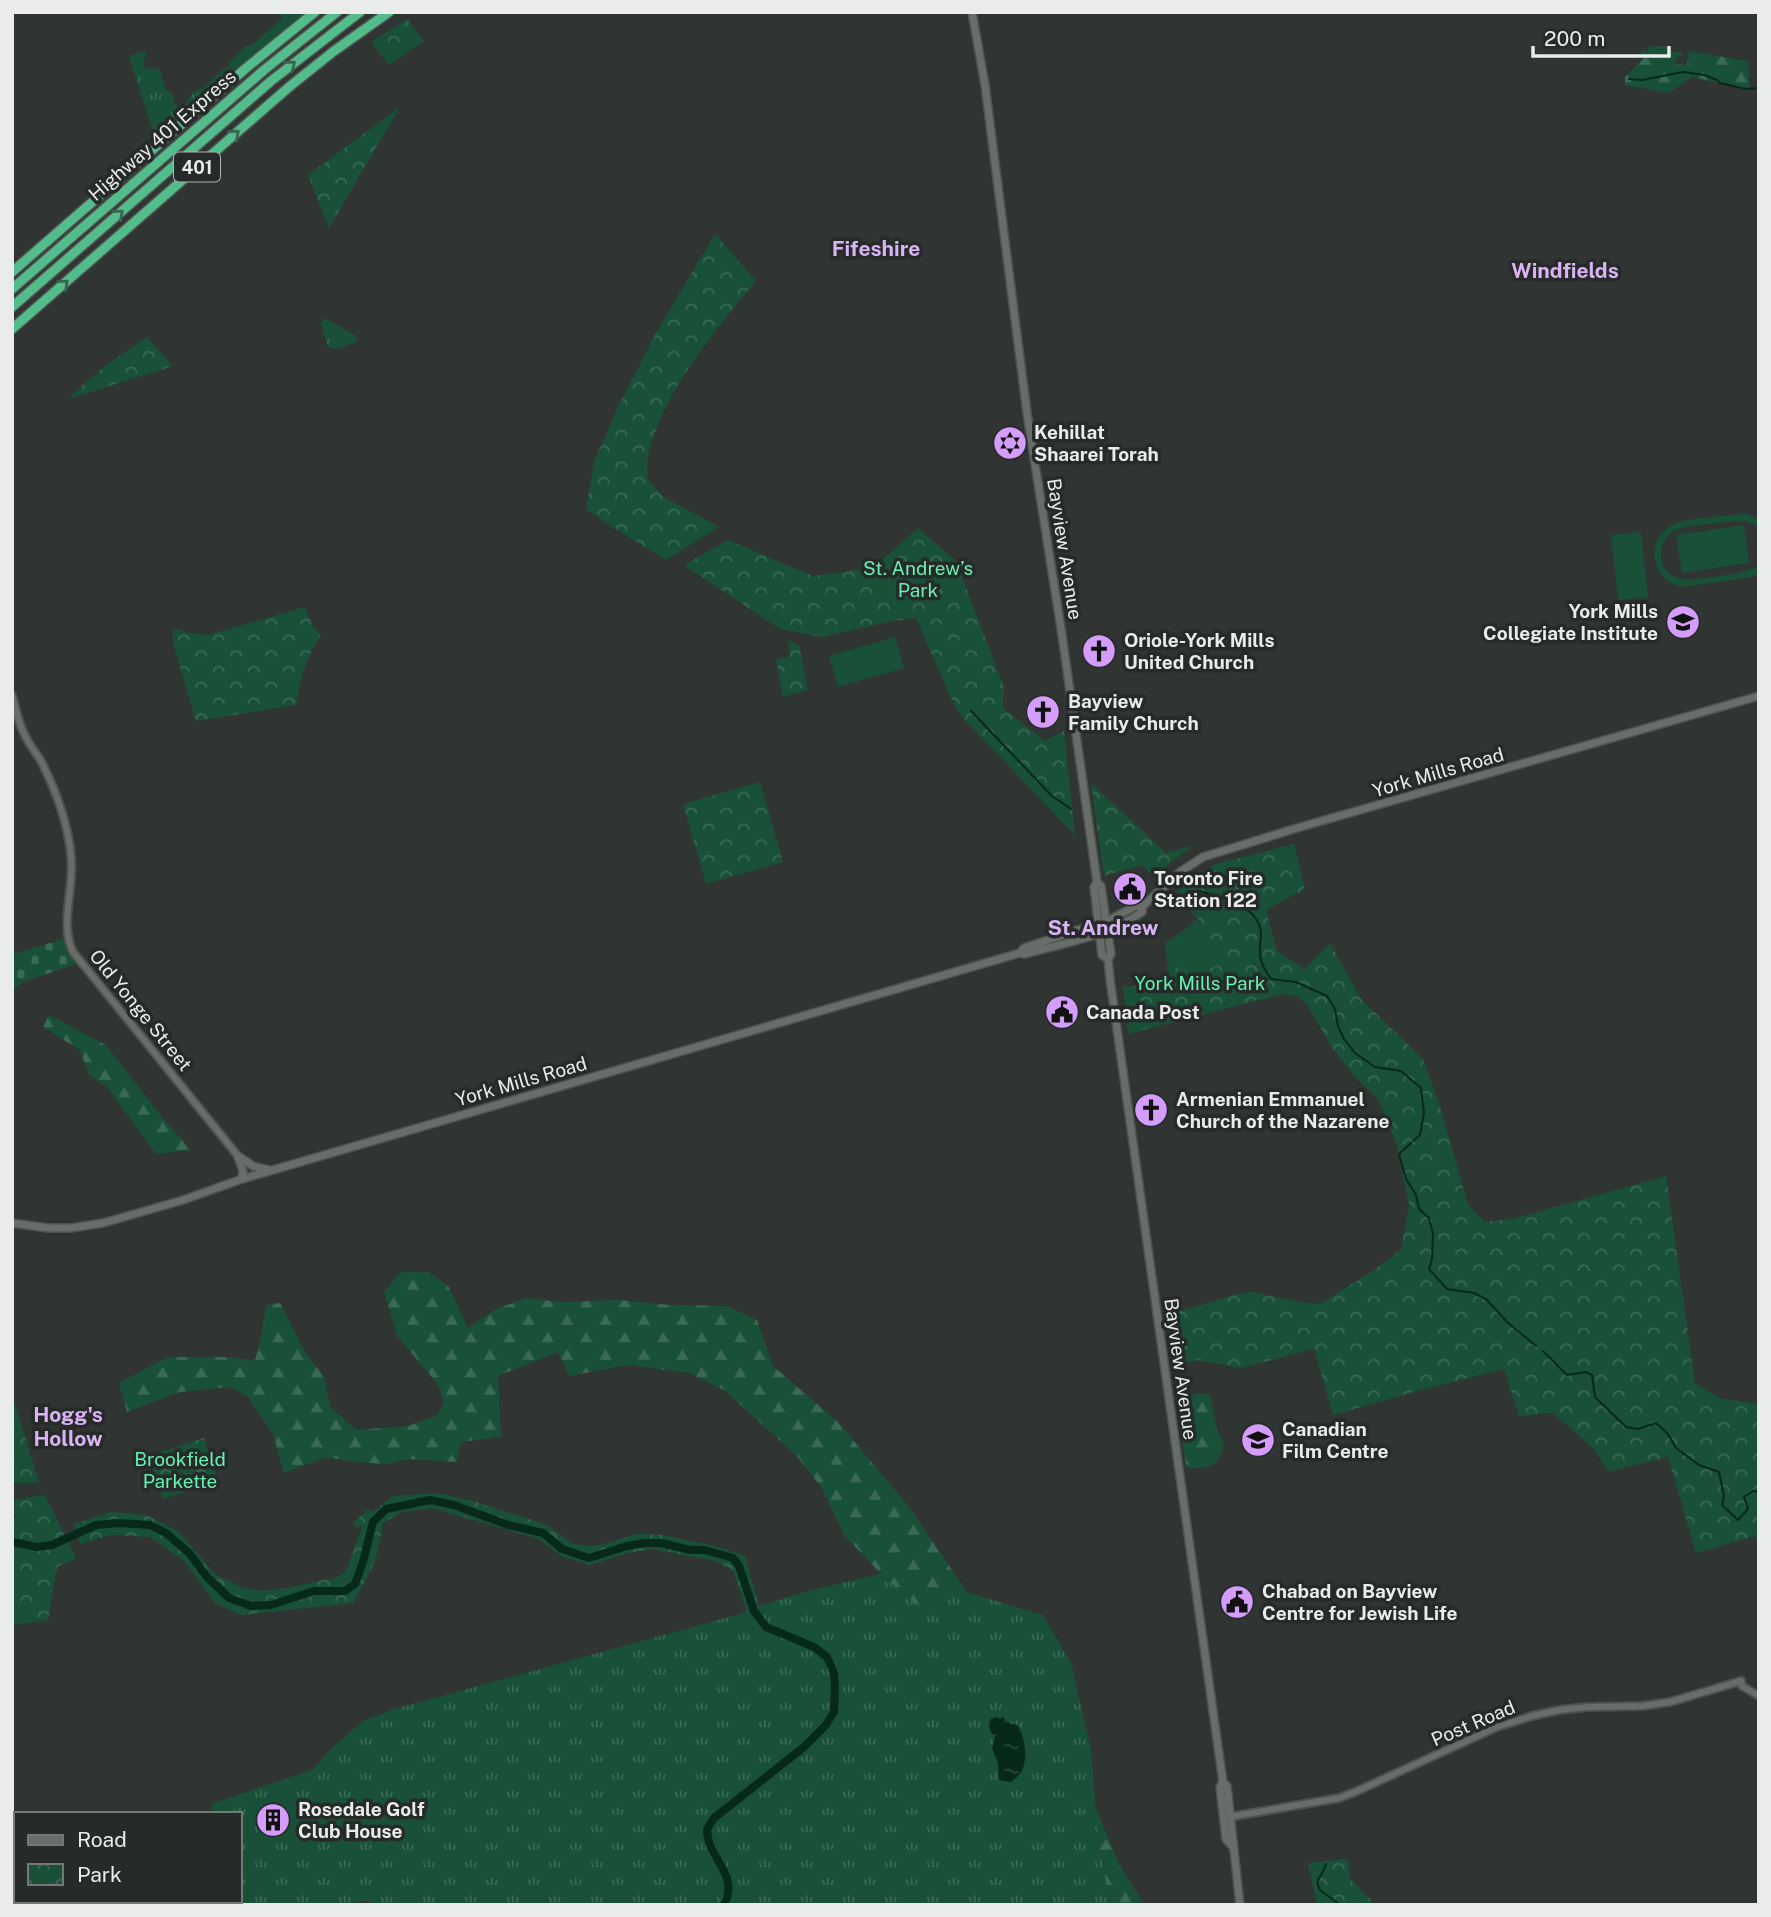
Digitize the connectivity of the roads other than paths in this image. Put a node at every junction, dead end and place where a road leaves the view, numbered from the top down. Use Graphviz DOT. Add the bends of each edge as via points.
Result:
graph roads {
  1 [pos="315,12"];
  2 [pos="337,12"];
  3 [pos="360,12"];
  4 [pos="389,12"];
  5 [pos="972,12"];
  6 [pos="114,183"];
  7 [pos="12,266"];
  8 [pos="12,272"];
  9 [pos="12,289"];
  10 [pos="12,307"];
  11 [pos="12,329"];
  12 [pos="12,695"];
  13 [pos="1759,696"];
  14 [pos="1097,882"];
  15 [pos="1142,907"];
  16 [pos="1106,921"];
  17 [pos="1097,924"];
  18 [pos="1108,930"];
  19 [pos="1099,933"];
  20 [pos="1020,953"];
  21 [pos="1108,959"];
  22 [pos="238,1156"];
  23 [pos="270,1171"];
  24 [pos="244,1178"];
  25 [pos="12,1221"];
  26 [pos="1759,1696"];
  27 [pos="1227,1817"];
  28 [pos="1240,1905"];
  1 -- 6 [label="highway, 401"];
  2 -- 9 [label="highway, Highway 401 Express / 401"];
  10 -- 3 [label="highway, Highway 401 Express / 401, one-way" via="271,81"];
  11 -- 4 [label="highway, 401, one-way" via="289,87"];
  5 -- 14 [label="main road, Bayview Avenue"];
  6 -- 7 [label="highway"];
  6 -- 8 [label="highway, 401"];
  12 -- 22 [label="street, Old Yonge Street" via="25,736 53,788 69,846 67,926 73,952"];
  13 -- 15 [label="main road, York Mills Road" via="1203,857"];
  14 -- 16 [label="main road, Bayview Avenue"];
  14 -- 17 [label="main road, Bayview Avenue"];
  15 -- 16 [label="main road, York Mills Road"];
  15 -- 18 [label="main road, York Mills Road" via="1129,922"];
  16 -- 17 [label="main road, York Mills Road"];
  16 -- 18 [label="main road, Bayview Avenue"];
  17 -- 19 [label="main road, Bayview Avenue"];
  17 -- 20 [label="main road, York Mills Road"];
  18 -- 19 [label="main road, York Mills Road"];
  18 -- 21 [label="main road, Bayview Avenue"];
  19 -- 20 [label="main road, York Mills Road"];
  19 -- 21 [label="main road, Bayview Avenue" via="1102,955"];
  20 -- 23 [label="main road, York Mills Road"];
  21 -- 27 [label="main road, Bayview Avenue" via="1227,1786"];
  22 -- 23 [label="main road"];
  22 -- 24 [label="main road" via="244,1163"];
  23 -- 24 [label="main road, York Mills Road"];
  24 -- 25 [label="main road, York Mills Road" via="103,1223 48,1228"];
  26 -- 27 [label="street, Post Road" via="1741,1681 1670,1702 1578,1707 1532,1716 1497,1727 1355,1793"];
  27 -- 28 [label="main road, Bayview Avenue" via="1234,1838"];
}
